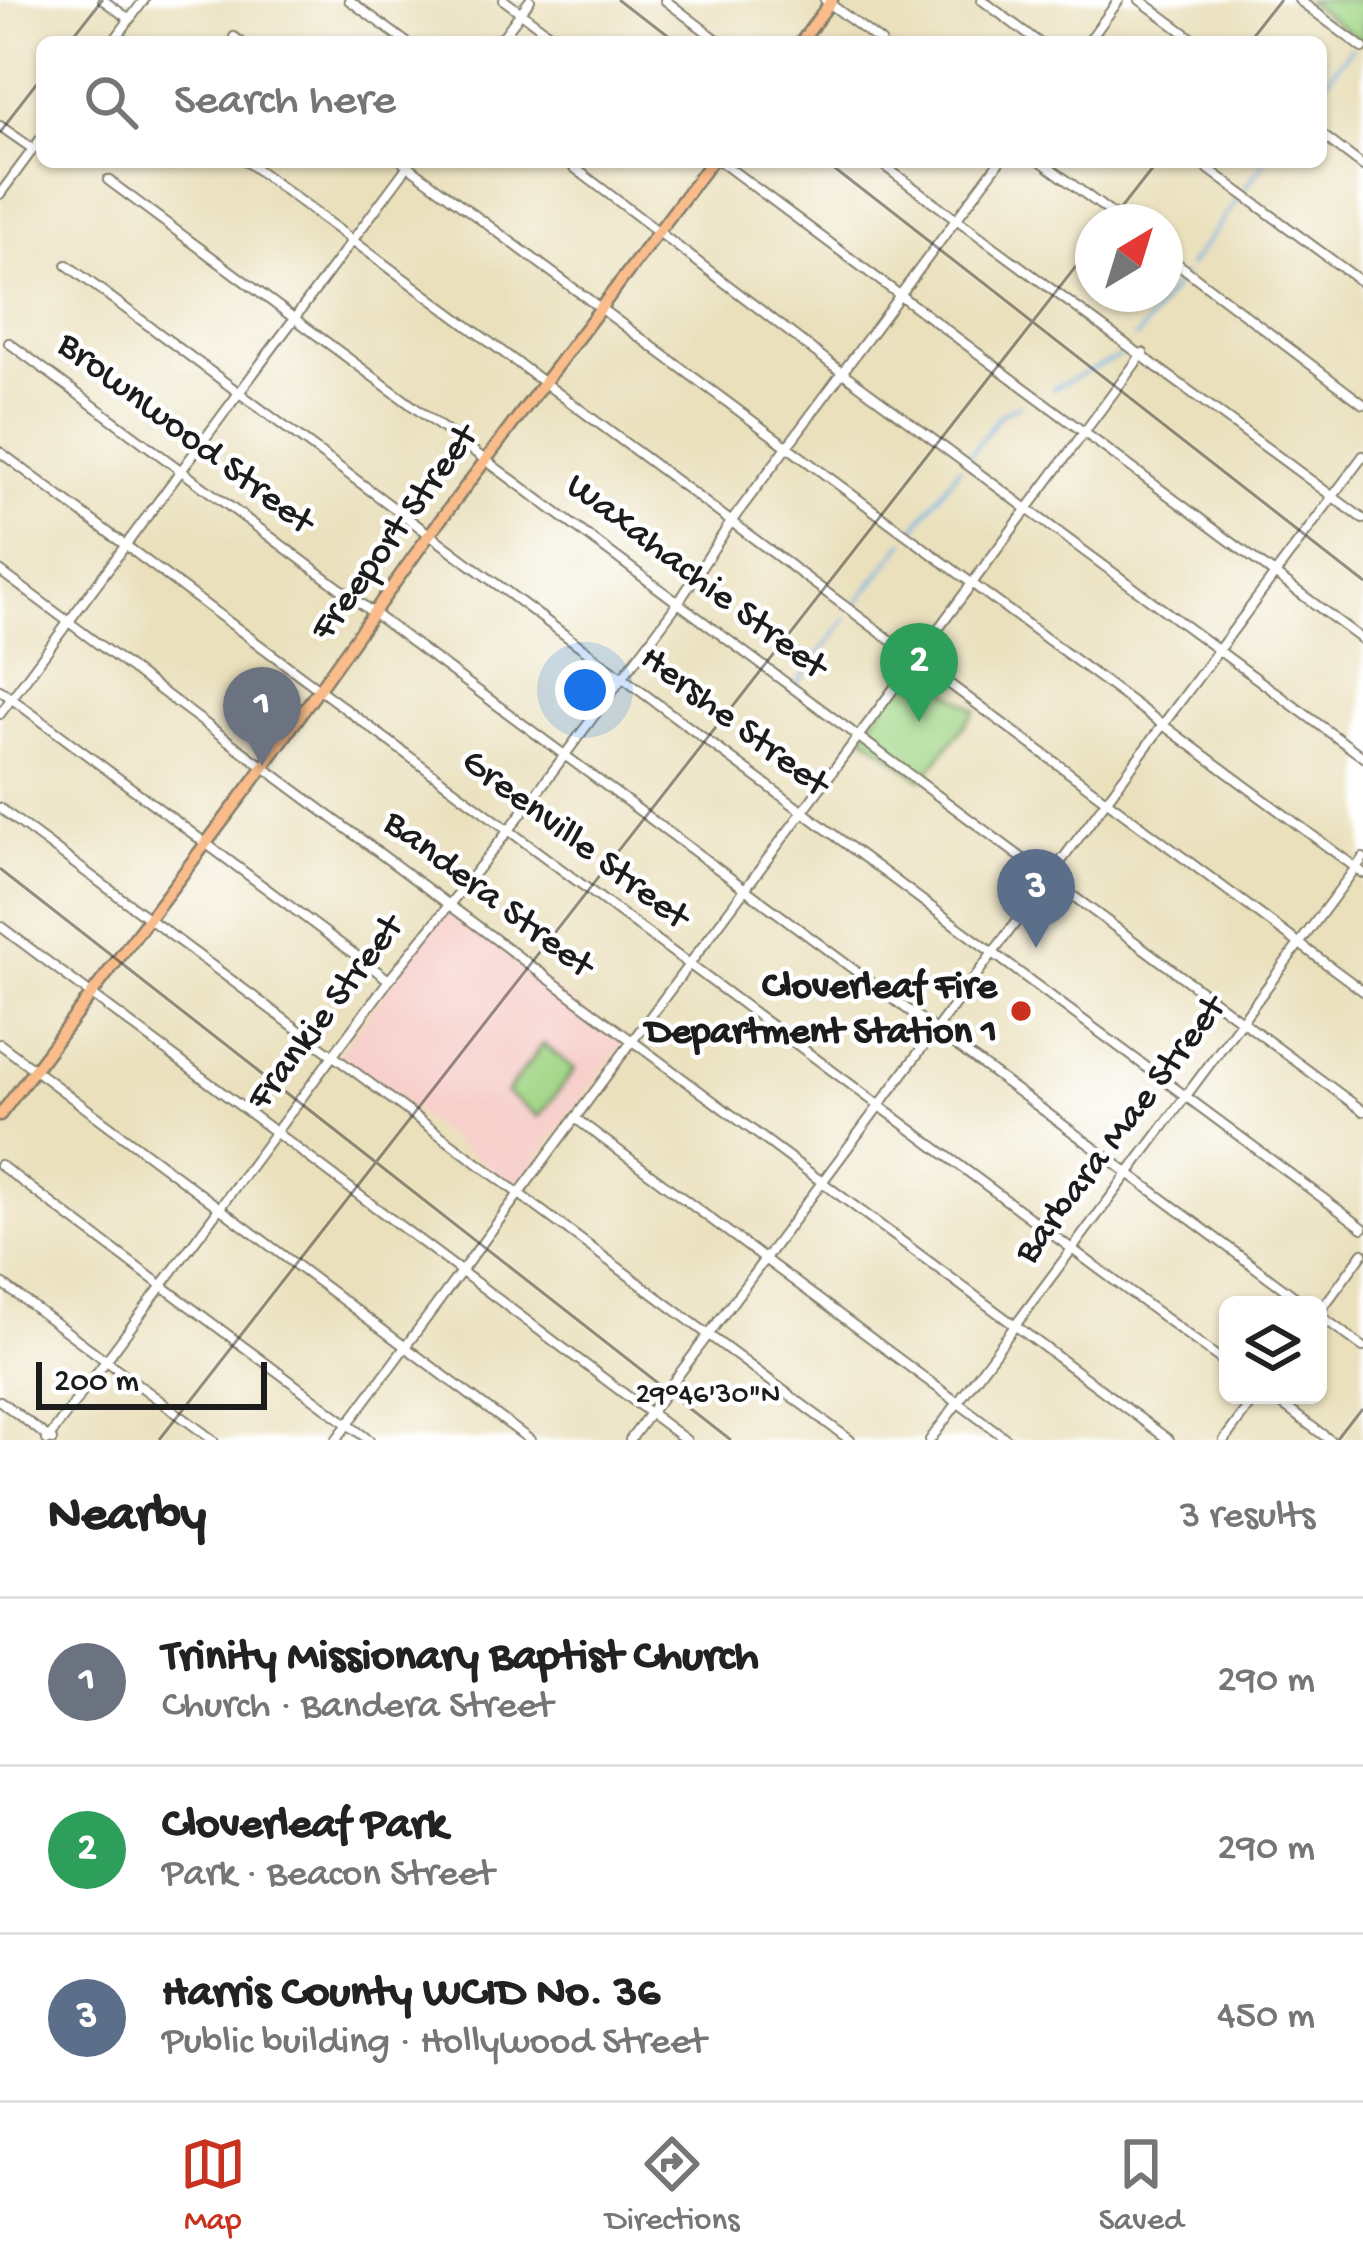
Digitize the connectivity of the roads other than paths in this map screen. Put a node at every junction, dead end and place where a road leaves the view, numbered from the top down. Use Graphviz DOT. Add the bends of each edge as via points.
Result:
graph roads {
  1 [pos="103,0"];
  2 [pos="144,0"];
  3 [pos="349,0"];
  4 [pos="504,0"];
  5 [pos="530,0"];
  6 [pos="665,0"];
  7 [pos="982,0"];
  8 [pos="1119,0"];
  9 [pos="1140,0"];
  10 [pos="1299,0"];
  11 [pos="828,1"];
  12 [pos="521,13"];
  13 [pos="129,20"];
  14 [pos="117,36"];
  15 [pos="398,36"];
  16 [pos="504,36"];
  17 [pos="552,36"];
  18 [pos="712,36"];
  19 [pos="805,36"];
  20 [pos="873,36"];
  21 [pos="1030,36"];
  22 [pos="1092,36"];
  23 [pos="1189,36"];
  24 [pos="1363,48"];
  25 [pos="0,127"];
  26 [pos="1327,139"];
  27 [pos="36,144"];
  28 [pos="33,148"];
  29 [pos="1363,166"];
  30 [pos="255,168"];
  31 [pos="403,168"];
  32 [pos="414,168"];
  33 [pos="575,168"];
  34 [pos="707,168"];
  35 [pos="729,168"];
  36 [pos="887,168"];
  37 [pos="994,168"];
  38 [pos="1050,168"];
  39 [pos="1207,168"];
  40 [pos="108,180"];
  41 [pos="0,194"];
  42 [pos="1099,204"];
  43 [pos="956,219"];
  44 [pos="660,231"];
  45 [pos="352,240"];
  46 [pos="67,266"];
  47 [pos="1183,268"];
  48 [pos="1363,284"];
  49 [pos="899,295"];
  50 [pos="601,309"];
  51 [pos="294,319"];
  52 [pos="9,343"];
  53 [pos="1143,353"];
  54 [pos="843,373"];
  55 [pos="543,385"];
  56 [pos="239,393"];
  57 [pos="1363,404"];
  58 [pos="1084,431"];
  59 [pos="787,446"];
  60 [pos="0,452"];
  61 [pos="1363,456"];
  62 [pos="486,461"];
  63 [pos="181,471"];
  64 [pos="1332,497"];
  65 [pos="1027,508"];
  66 [pos="1363,519"];
  67 [pos="731,522"];
  68 [pos="430,535"];
  69 [pos="125,545"];
  70 [pos="0,571"];
  71 [pos="1273,575"];
  72 [pos="972,584"];
  73 [pos="678,603"];
  74 [pos="375,614"];
  75 [pos="68,622"];
  76 [pos="1363,640"];
  77 [pos="1217,651"];
  78 [pos="916,659"];
  79 [pos="622,678"];
  80 [pos="319,689"];
  81 [pos="0,690"];
  82 [pos="11,699"];
  83 [pos="0,714"];
  84 [pos="1161,727"];
  85 [pos="858,736"];
  86 [pos="565,755"];
  87 [pos="1363,757"];
  88 [pos="262,766"];
  89 [pos="1105,803"];
  90 [pos="0,808"];
  91 [pos="802,812"];
  92 [pos="509,830"];
  93 [pos="204,843"];
  94 [pos="1363,858"];
  95 [pos="1359,870"];
  96 [pos="1047,880"];
  97 [pos="745,889"];
  98 [pos="447,904"];
  99 [pos="148,918"];
  100 [pos="0,926"];
  101 [pos="1299,944"];
  102 [pos="991,955"];
  103 [pos="689,964"];
  104 [pos="389,980"];
  105 [pos="1363,991"];
  106 [pos="91,994"];
  107 [pos="1242,1021"];
  108 [pos="934,1032"];
  109 [pos="632,1041"];
  110 [pos="0,1044"];
  111 [pos="333,1057"];
  112 [pos="35,1070"];
  113 [pos="1186,1096"];
  114 [pos="878,1108"];
  115 [pos="1363,1111"];
  116 [pos="0,1115"];
  117 [pos="575,1118"];
  118 [pos="276,1132"];
  119 [pos="0,1165"];
  120 [pos="1128,1173"];
  121 [pos="820,1184"];
  122 [pos="519,1193"];
  123 [pos="220,1208"];
  124 [pos="1363,1228"];
  125 [pos="1072,1249"];
  126 [pos="1363,1253"];
  127 [pos="763,1262"];
  128 [pos="462,1270"];
  129 [pos="0,1282"];
  130 [pos="163,1284"];
  131 [pos="1294,1296"];
  132 [pos="1327,1302"];
  133 [pos="1327,1321"];
  134 [pos="1015,1326"];
  135 [pos="707,1336"];
  136 [pos="406,1346"];
  137 [pos="1363,1347"];
  138 [pos="1219,1358"];
  139 [pos="107,1362"];
  140 [pos="0,1402"];
  141 [pos="958,1403"];
  142 [pos="1250,1404"];
  143 [pos="1281,1404"];
  144 [pos="650,1414"];
  145 [pos="348,1424"];
  146 [pos="49,1439"];
  147 [pos="213,1440"];
  148 [pos="336,1440"];
  149 [pos="369,1440"];
  150 [pos="530,1440"];
  151 [pos="630,1440"];
  152 [pos="686,1440"];
  153 [pos="850,1440"];
  154 [pos="930,1440"];
  155 [pos="1008,1440"];
  156 [pos="1169,1440"];
  157 [pos="1224,1440"];
  158 [pos="1330,1440"];
  1 -- 13 [label="street"];
  2 -- 13 [label="street"];
  3 -- 15 [label="street"];
  4 -- 12 [label="street"];
  5 -- 12 [label="street"];
  6 -- 18 [label="street"];
  7 -- 21 [label="street"];
  8 -- 22 [label="street"];
  9 -- 23 [label="street"];
  10 -- 24 [label="street"];
  11 -- 19 [label="main road"];
  11 -- 20 [label="street"];
  12 -- 16 [label="street"];
  12 -- 17 [label="street"];
  13 -- 14 [label="street"];
  25 -- 28 [label="street"];
  26 -- 29 [label="street"];
  27 -- 28 [label="street"];
  28 -- 41 [label="street"];
  30 -- 45 [label="street"];
  31 -- 45 [label="street"];
  32 -- 50 [label="street"];
  33 -- 44 [label="street"];
  34 -- 44 [label="main road, Freeport Street"];
  35 -- 49 [label="street"];
  36 -- 43 [label="street"];
  37 -- 43 [label="street, Frankie Street"];
  38 -- 42 [label="street"];
  39 -- 48 [label="street"];
  40 -- 51 [label="street, Waxahachie Street"];
  43 -- 49 [label="street, Frankie Street"];
  43 -- 53 [label="street"];
  44 -- 50 [label="main road, Freeport Street"];
  44 -- 54 [label="street"];
  45 -- 51 [label="street"];
  45 -- 55 [label="street"];
  46 -- 56 [label="street, Hershe Street"];
  47 -- 57 [label="street"];
  49 -- 54 [label="street, Frankie Street"];
  49 -- 58 [label="street"];
  50 -- 55 [label="main road, Freeport Street"];
  50 -- 59 [label="street"];
  51 -- 56 [label="street"];
  51 -- 62 [label="street, Waxahachie Street"];
  52 -- 63 [label="street, Brownwood Street"];
  53 -- 58 [label="street"];
  53 -- 64 [label="street"];
  54 -- 59 [label="street, Frankie Street"];
  54 -- 65 [label="street"];
  55 -- 62 [label="main road, Freeport Street"];
  55 -- 67 [label="street"];
  56 -- 63 [label="street"];
  56 -- 68 [label="street, Hershe Street"];
  58 -- 65 [label="street"];
  58 -- 71 [label="street"];
  59 -- 67 [label="street, Frankie Street"];
  59 -- 72 [label="street"];
  60 -- 69 [label="street, Greenville Street"];
  61 -- 64 [label="street"];
  62 -- 68 [label="main road, Freeport Street"];
  62 -- 73 [label="street, Waxahachie Street"];
  63 -- 69 [label="street"];
  63 -- 74 [label="street, Brownwood Street"];
  64 -- 66 [label="street"];
  64 -- 71 [label="street"];
  65 -- 72 [label="street"];
  65 -- 77 [label="street"];
  67 -- 73 [label="street, Frankie Street"];
  67 -- 78 [label="street"];
  68 -- 74 [label="main road, Freeport Street"];
  68 -- 79 [label="street, Hershe Street"];
  69 -- 75 [label="street"];
  69 -- 80 [label="street, Greenville Street"];
  70 -- 75 [label="street, Bandera Street"];
  71 -- 76 [label="street"];
  71 -- 77 [label="street"];
  72 -- 78 [label="street"];
  72 -- 84 [label="street"];
  73 -- 79 [label="street, Frankie Street"];
  73 -- 85 [label="street, Waxahachie Street"];
  74 -- 80 [label="main road, Freeport Street"];
  74 -- 86 [label="street, Brownwood Street"];
  75 -- 82 [label="street"];
  75 -- 88 [label="street, Bandera Street"];
  77 -- 84 [label="street"];
  77 -- 87 [label="street"];
  78 -- 85 [label="street"];
  78 -- 89 [label="street"];
  79 -- 86 [label="street, Frankie Street"];
  79 -- 91 [label="street, Hershe Street"];
  80 -- 88 [label="main road, Freeport Street"];
  80 -- 92 [label="street, Greenville Street"];
  81 -- 82 [label="street"];
  82 -- 83 [label="street"];
  82 -- 93 [label="street"];
  84 -- 89 [label="street"];
  84 -- 95 [label="street"];
  85 -- 91 [label="street"];
  85 -- 96 [label="street, Waxahachie Street"];
  86 -- 92 [label="street, Frankie Street"];
  86 -- 97 [label="street, Brownwood Street"];
  88 -- 93 [label="main road, Freeport Street"];
  88 -- 98 [label="street, Bandera Street"];
  89 -- 96 [label="street"];
  89 -- 101 [label="street"];
  90 -- 99 [label="street"];
  91 -- 97 [label="street"];
  91 -- 102 [label="street, Hershe Street"];
  92 -- 98 [label="street, Frankie Street"];
  92 -- 103 [label="street, Greenville Street"];
  93 -- 99 [label="main road, Freeport Street"];
  93 -- 104 [label="street"];
  94 -- 95 [label="street, Barbara Mae Street"];
  95 -- 101 [label="street, Barbara Mae Street"];
  96 -- 102 [label="street"];
  96 -- 107 [label="street, Waxahachie Street"];
  97 -- 103 [label="street"];
  97 -- 108 [label="street, Brownwood Street"];
  98 -- 104 [label="street, Frankie Street"];
  98 -- 109 [label="street, Bandera Street"];
  99 -- 106 [label="main road, Freeport Street"];
  99 -- 111 [label="street"];
  100 -- 106 [label="street"];
  101 -- 105 [label="street"];
  101 -- 107 [label="street, Barbara Mae Street"];
  102 -- 108 [label="street"];
  102 -- 113 [label="street, Hershe Street"];
  103 -- 109 [label="street"];
  103 -- 114 [label="street, Greenville Street"];
  104 -- 111 [label="street, Frankie Street"];
  106 -- 112 [label="main road, Freeport Street"];
  106 -- 118 [label="street"];
  107 -- 113 [label="street, Barbara Mae Street"];
  107 -- 115 [label="street, Waxahachie Street"];
  108 -- 114 [label="street"];
  108 -- 120 [label="street, Brownwood Street"];
  109 -- 117 [label="street"];
  109 -- 121 [label="street, Bandera Street"];
  110 -- 112 [label="street"];
  111 -- 118 [label="street, Frankie Street"];
  111 -- 122 [label="street"];
  112 -- 116 [label="main road, Freeport Street"];
  112 -- 123 [label="street"];
  113 -- 120 [label="street, Barbara Mae Street"];
  113 -- 124 [label="street, Hershe Street"];
  114 -- 121 [label="street"];
  114 -- 125 [label="street, Greenville Street"];
  117 -- 122 [label="street"];
  117 -- 127 [label="street"];
  118 -- 123 [label="street, Frankie Street"];
  118 -- 128 [label="street"];
  119 -- 130 [label="street"];
  120 -- 125 [label="street, Barbara Mae Street"];
  120 -- 131 [label="street, Brownwood Street"];
  121 -- 127 [label="street"];
  121 -- 134 [label="street, Bandera Street"];
  122 -- 128 [label="street"];
  122 -- 135 [label="street"];
  123 -- 130 [label="street, Frankie Street"];
  123 -- 136 [label="street"];
  125 -- 134 [label="street, Barbara Mae Street"];
  125 -- 138 [label="street, Greenville Street"];
  126 -- 132 [label="street"];
  127 -- 135 [label="street"];
  127 -- 141 [label="street"];
  128 -- 136 [label="street"];
  128 -- 144 [label="street"];
  129 -- 139 [label="street"];
  130 -- 139 [label="street, Frankie Street"];
  130 -- 145 [label="street"];
  133 -- 137 [label="street"];
  134 -- 141 [label="street, Barbara Mae Street"];
  134 -- 156 [label="street, Bandera Street"];
  135 -- 144 [label="street"];
  135 -- 153 [label="street"];
  136 -- 145 [label="street"];
  136 -- 150 [label="street"];
  139 -- 146 [label="street, Frankie Street"];
  139 -- 147 [label="street"];
  140 -- 146 [label="street"];
  141 -- 154 [label="street, Barbara Mae Street"];
  141 -- 155 [label="street"];
  142 -- 157 [label="street"];
  143 -- 158 [label="street"];
  144 -- 151 [label="street"];
  144 -- 152 [label="street"];
  145 -- 148 [label="street"];
  145 -- 149 [label="street"];
}
